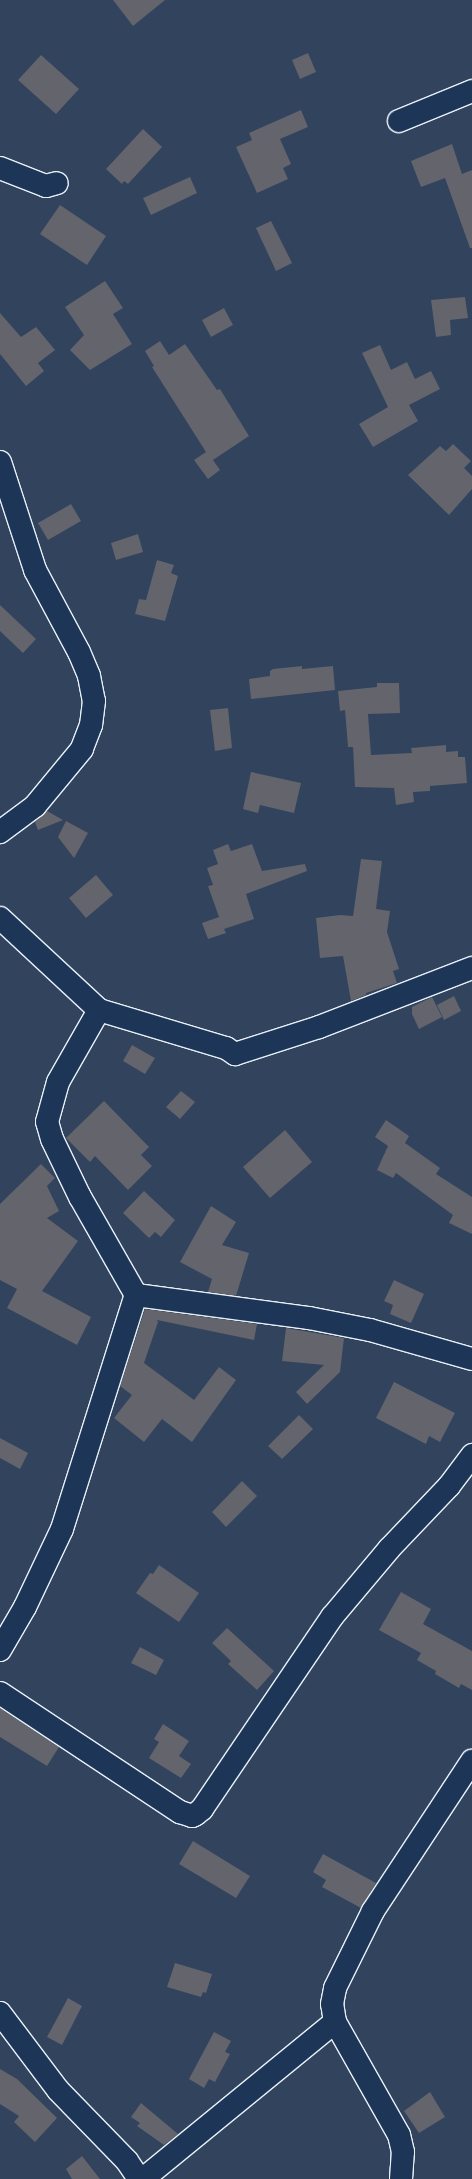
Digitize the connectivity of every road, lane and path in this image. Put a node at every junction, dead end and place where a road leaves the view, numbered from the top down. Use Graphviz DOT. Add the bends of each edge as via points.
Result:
graph roads {
  1 [pos="472,91"];
  2 [pos="399,121"];
  3 [pos="0,168"];
  4 [pos="57,183"];
  5 [pos="0,462"];
  6 [pos="0,832"];
  7 [pos="0,918"];
  8 [pos="472,968"];
  9 [pos="99,1010"];
  10 [pos="136,1295"];
  11 [pos="472,1359"];
  12 [pos="472,1455"];
  13 [pos="0,1650"];
  14 [pos="0,1693"];
  15 [pos="472,1761"];
  16 [pos="0,2013"];
  17 [pos="335,2022"];
  18 [pos="139,2179"];
  19 [pos="143,2179"];
  20 [pos="401,2179"];
  1 -- 2 [label="street"];
  3 -- 4 [label="street" via="46,186"];
  5 -- 6 [label="street" via="34,570 79,652 89,676 94,701 91,725 82,749 35,806"];
  7 -- 9 [label="street"];
  8 -- 9 [label="street" via="319,1027 236,1054 226,1048"];
  9 -- 10 [label="street" via="58,1082 47,1122 52,1139 80,1196"];
  10 -- 11 [label="street" via="309,1318 370,1330"];
  10 -- 13 [label="street" via="62,1529 25,1607"];
  12 -- 14 [label="street" via="449,1486 389,1549 332,1616 202,1809 196,1814 192,1816 180,1812"];
  15 -- 17 [label="street" via="393,1878 355,1944 334,1988 332,2004"];
  16 -- 18 [label="street" via="58,2090 127,2161"];
  17 -- 19 [label="street"];
  17 -- 20 [label="street" via="399,2135 403,2152"];
}
